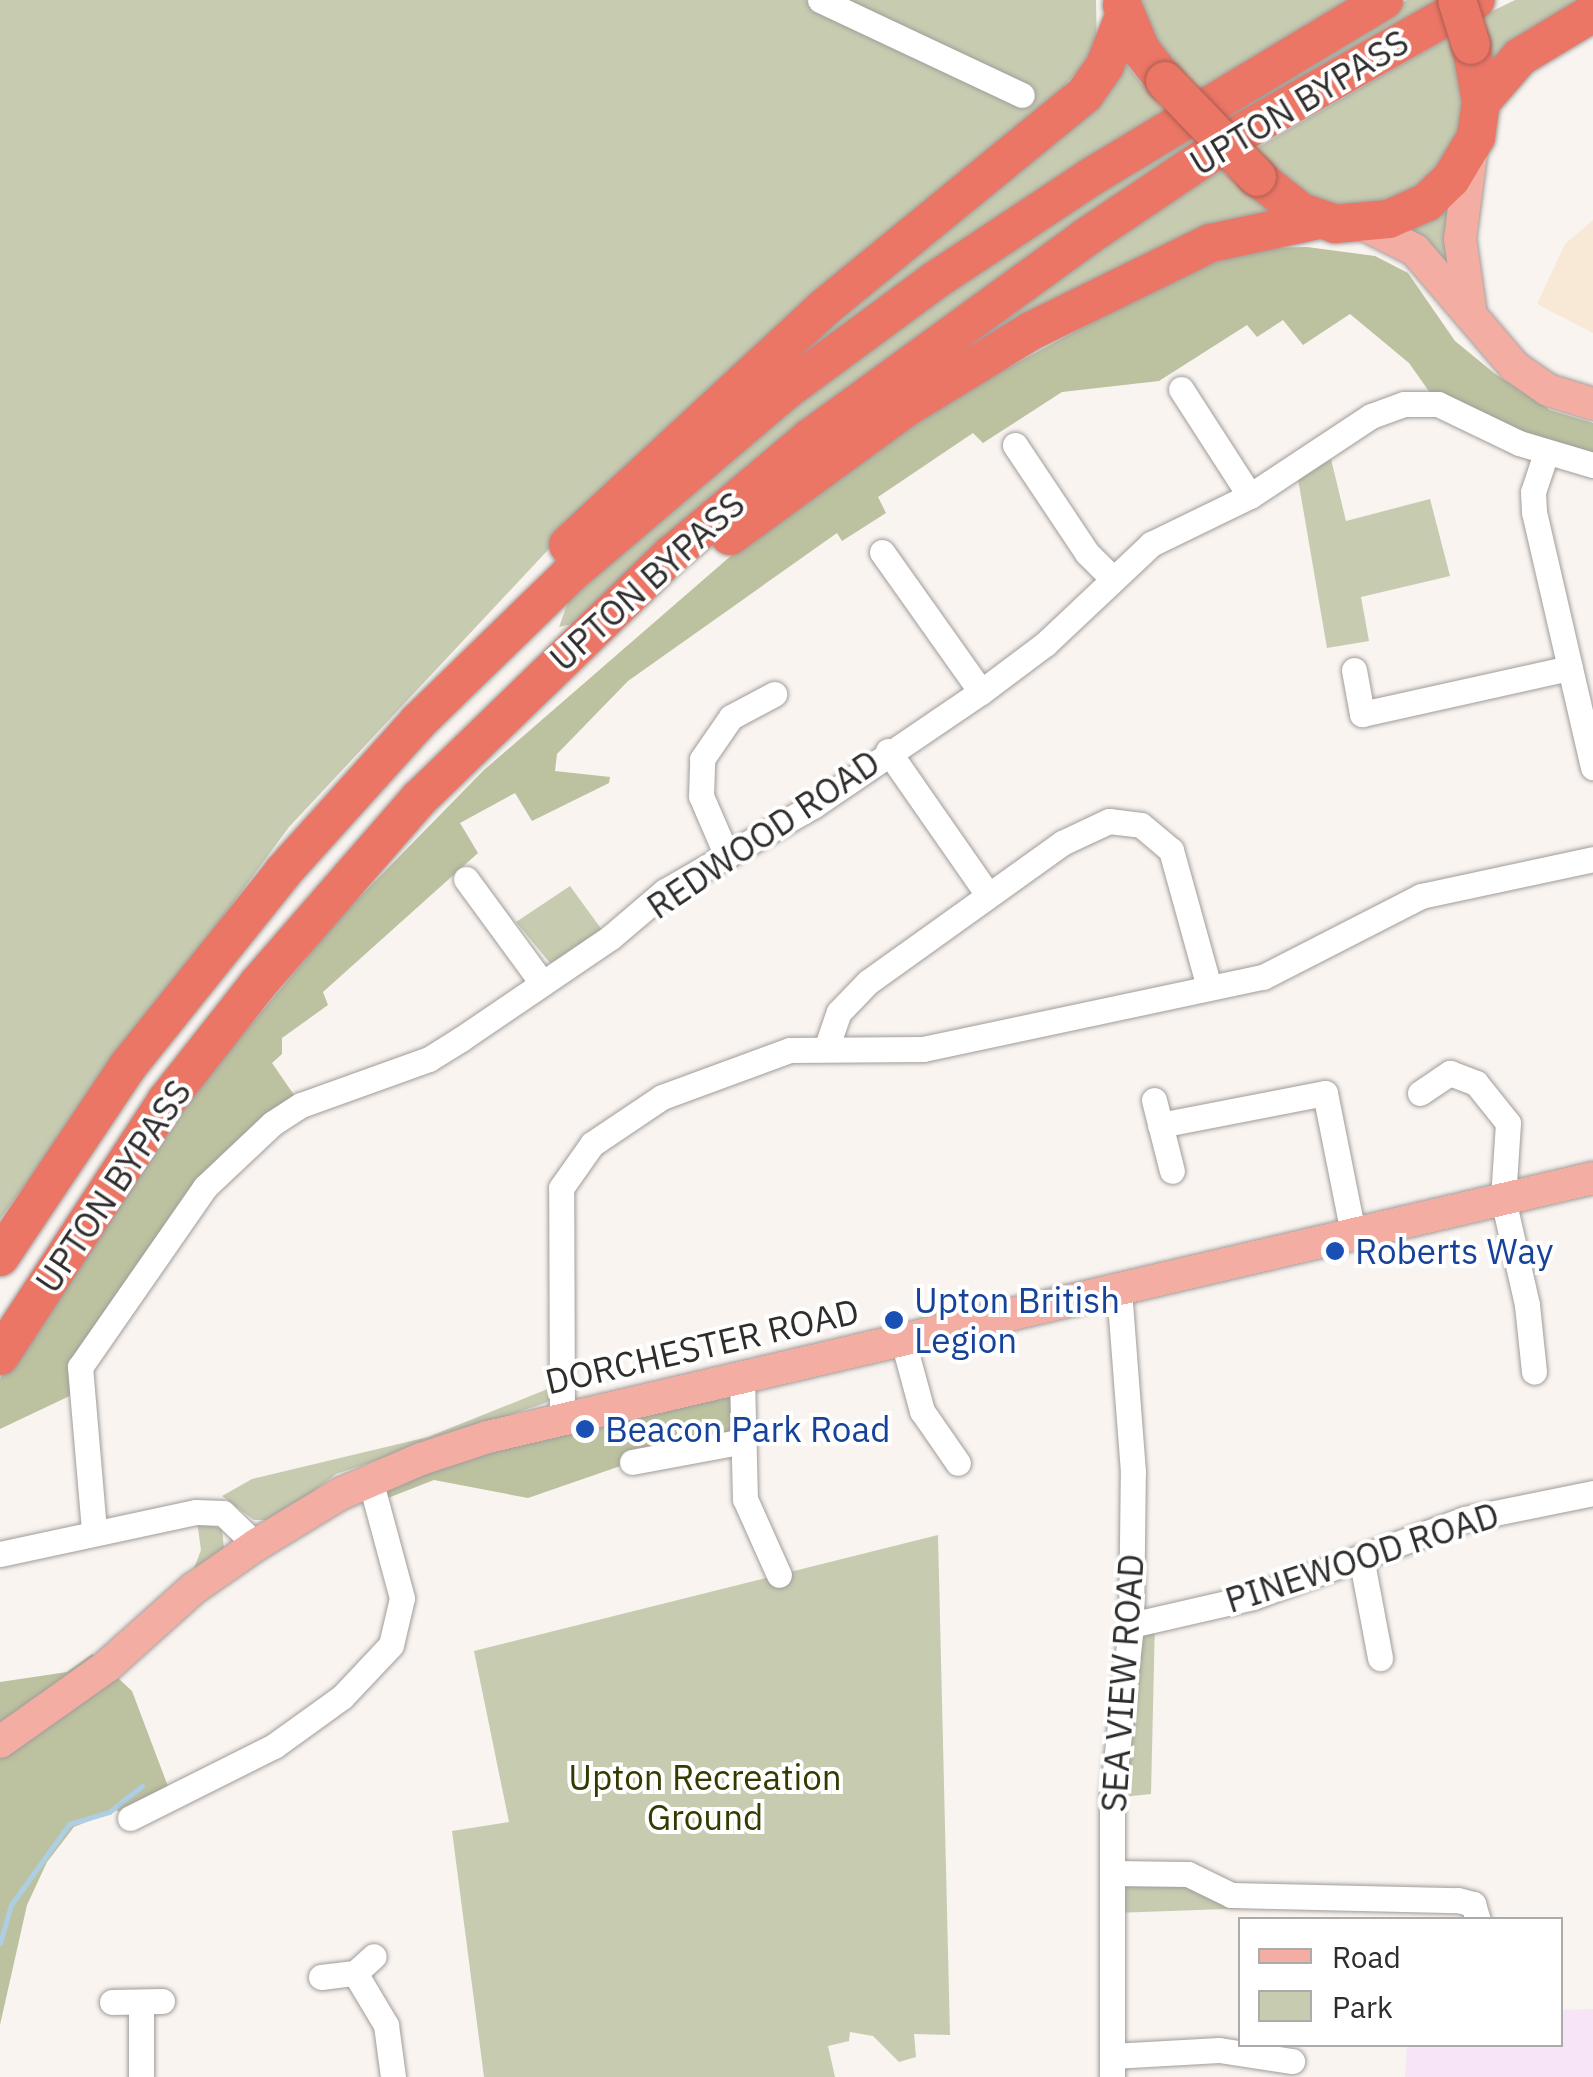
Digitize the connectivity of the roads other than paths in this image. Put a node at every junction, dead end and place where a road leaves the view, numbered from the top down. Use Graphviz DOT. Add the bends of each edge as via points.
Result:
graph roads {
  1 [pos="820,0"];
  2 [pos="1384,0"];
  3 [pos="1457,0"];
  4 [pos="1476,0"];
  5 [pos="1122,7"];
  6 [pos="1593,13"];
  7 [pos="1022,95"];
  8 [pos="1481,102"];
  9 [pos="1472,150"];
  10 [pos="1318,220"];
  11 [pos="1365,224"];
  12 [pos="1471,310"];
  13 [pos="1180,389"];
  14 [pos="1593,404"];
  15 [pos="1016,445"];
  16 [pos="1546,453"];
  17 [pos="1593,465"];
  18 [pos="1250,496"];
  19 [pos="882,552"];
  20 [pos="1113,580"];
  21 [pos="1570,668"];
  22 [pos="1354,670"];
  23 [pos="980,692"];
  24 [pos="774,694"];
  25 [pos="418,722"];
  26 [pos="888,751"];
  27 [pos="1593,766"];
  28 [pos="418,799"];
  29 [pos="727,856"];
  30 [pos="1593,859"];
  31 [pos="466,879"];
  32 [pos="988,895"];
  33 [pos="542,983"];
  34 [pos="1209,988"];
  35 [pos="826,1049"];
  36 [pos="1420,1092"];
  37 [pos="1172,1171"];
  38 [pos="1593,1178"];
  39 [pos="1503,1200"];
  40 [pos="1353,1233"];
  41 [pos="0,1258"];
  42 [pos="1118,1290"];
  43 [pos="903,1341"];
  44 [pos="0,1356"];
  45 [pos="1534,1372"];
  46 [pos="742,1378"];
  47 [pos="562,1420"];
  48 [pos="740,1442"];
  49 [pos="632,1462"];
  50 [pos="958,1462"];
  51 [pos="370,1479"];
  52 [pos="1593,1492"];
  53 [pos="94,1530"];
  54 [pos="256,1545"];
  55 [pos="0,1554"];
  56 [pos="1361,1557"];
  57 [pos="779,1575"];
  58 [pos="1131,1625"];
  59 [pos="1380,1658"];
  60 [pos="0,1742"];
  61 [pos="130,1818"];
  62 [pos="1112,1872"];
  63 [pos="1477,1917"];
  64 [pos="321,1977"];
  65 [pos="112,2002"];
  66 [pos="1292,2061"];
  67 [pos="1112,2066"];
  68 [pos="141,2077"];
  69 [pos="393,2077"];
  1 -- 7 [label="street"];
  2 -- 25 [label="highway, UPTON BYPASS" via="1091,177 881,318 632,519"];
  3 -- 8 [label="highway, bridge"];
  4 -- 28 [label="highway, UPTON BYPASS" via="1244,131 826,426 670,555"];
  5 -- 10 [label="highway, bridge" via="1165,80 1257,177"];
  5 -- 25 [label="highway" via="1105,64 1084,94 667,448 531,582"];
  6 -- 8 [label="highway" via="1520,57"];
  8 -- 9 [label="highway"];
  9 -- 11 [label="highway" via="1438,193"];
  9 -- 12 [label="main road" via="1460,239"];
  10 -- 11 [label="highway"];
  10 -- 28 [label="highway" via="1246,232 1169,260 907,406 711,552"];
  11 -- 12 [label="main road" via="1414,250"];
  12 -- 14 [label="main road" via="1515,367 1548,390"];
  13 -- 18 [label="street"];
  15 -- 20 [label="street"];
  16 -- 17 [label="street, REDWOOD ROAD"];
  16 -- 18 [label="street, REDWOOD ROAD" via="1438,404 1404,404 1371,416"];
  16 -- 21 [label="street" via="1532,492 1534,512"];
  18 -- 20 [label="street, REDWOOD ROAD" via="1174,528"];
  19 -- 23 [label="street"];
  20 -- 23 [label="street, REDWOOD ROAD" via="1045,644"];
  21 -- 22 [label="street" via="1362,714"];
  21 -- 27 [label="street"];
  23 -- 26 [label="street, REDWOOD ROAD"];
  24 -- 29 [label="street" via="731,717 702,759 701,796"];
  25 -- 41 [label="highway, UPTON BYPASS" via="283,872 127,1067"];
  26 -- 29 [label="street, REDWOOD ROAD"];
  26 -- 32 [label="street"];
  28 -- 44 [label="highway, UPTON BYPASS" via="166,1101"];
  29 -- 33 [label="street, REDWOOD ROAD" via="665,890"];
  30 -- 34 [label="street" via="1421,896 1286,967"];
  31 -- 33 [label="street"];
  32 -- 34 [label="street" via="1094,825 1141,825 1165,841 1180,866"];
  32 -- 35 [label="street" via="853,996 830,1028"];
  33 -- 53 [label="street, REDWOOD ROAD" via="429,1059 301,1106 236,1153 204,1187 80,1367"];
  34 -- 35 [label="street" via="923,1049"];
  35 -- 47 [label="street" via="760,1057 662,1098 592,1144 571,1166 557,1212"];
  36 -- 39 [label="street" via="1450,1073 1496,1102 1508,1123"];
  37 -- 40 [label="street" via="1157,1113 1325,1094"];
  38 -- 39 [label="main road, DORCHESTER ROAD"];
  39 -- 40 [label="main road, DORCHESTER ROAD"];
  39 -- 45 [label="street"];
  40 -- 42 [label="main road, DORCHESTER ROAD"];
  42 -- 43 [label="main road, DORCHESTER ROAD"];
  42 -- 58 [label="street, SEA VIEW ROAD" via="1133,1426"];
  43 -- 46 [label="main road, DORCHESTER ROAD"];
  43 -- 50 [label="street" via="922,1411"];
  46 -- 47 [label="main road, DORCHESTER ROAD"];
  46 -- 48 [label="street"];
  47 -- 51 [label="main road, DORCHESTER ROAD" via="488,1437"];
  48 -- 49 [label="street"];
  48 -- 57 [label="street" via="745,1499"];
  51 -- 54 [label="main road, DORCHESTER ROAD"];
  51 -- 61 [label="street" via="402,1598 391,1645 342,1696 274,1746"];
  52 -- 56 [label="street, PINEWOOD ROAD" via="1465,1519"];
  53 -- 54 [label="street" via="224,1513"];
  53 -- 55 [label="street"];
  54 -- 60 [label="main road, DORCHESTER ROAD" via="193,1589 106,1667"];
  56 -- 58 [label="street, PINEWOOD ROAD" via="1252,1597"];
  56 -- 59 [label="street"];
  58 -- 62 [label="street, SEA VIEW ROAD" via="1115,1728"];
  62 -- 63 [label="street" via="1188,1874 1232,1894 1458,1900 1473,1904"];
  62 -- 67 [label="street, SEA VIEW ROAD"];
  64 -- 69 [label="street" via="364,1964 386,2025"];
  65 -- 68 [label="street" via="152,2003"];
  66 -- 67 [label="street" via="1219,2050"];
}
